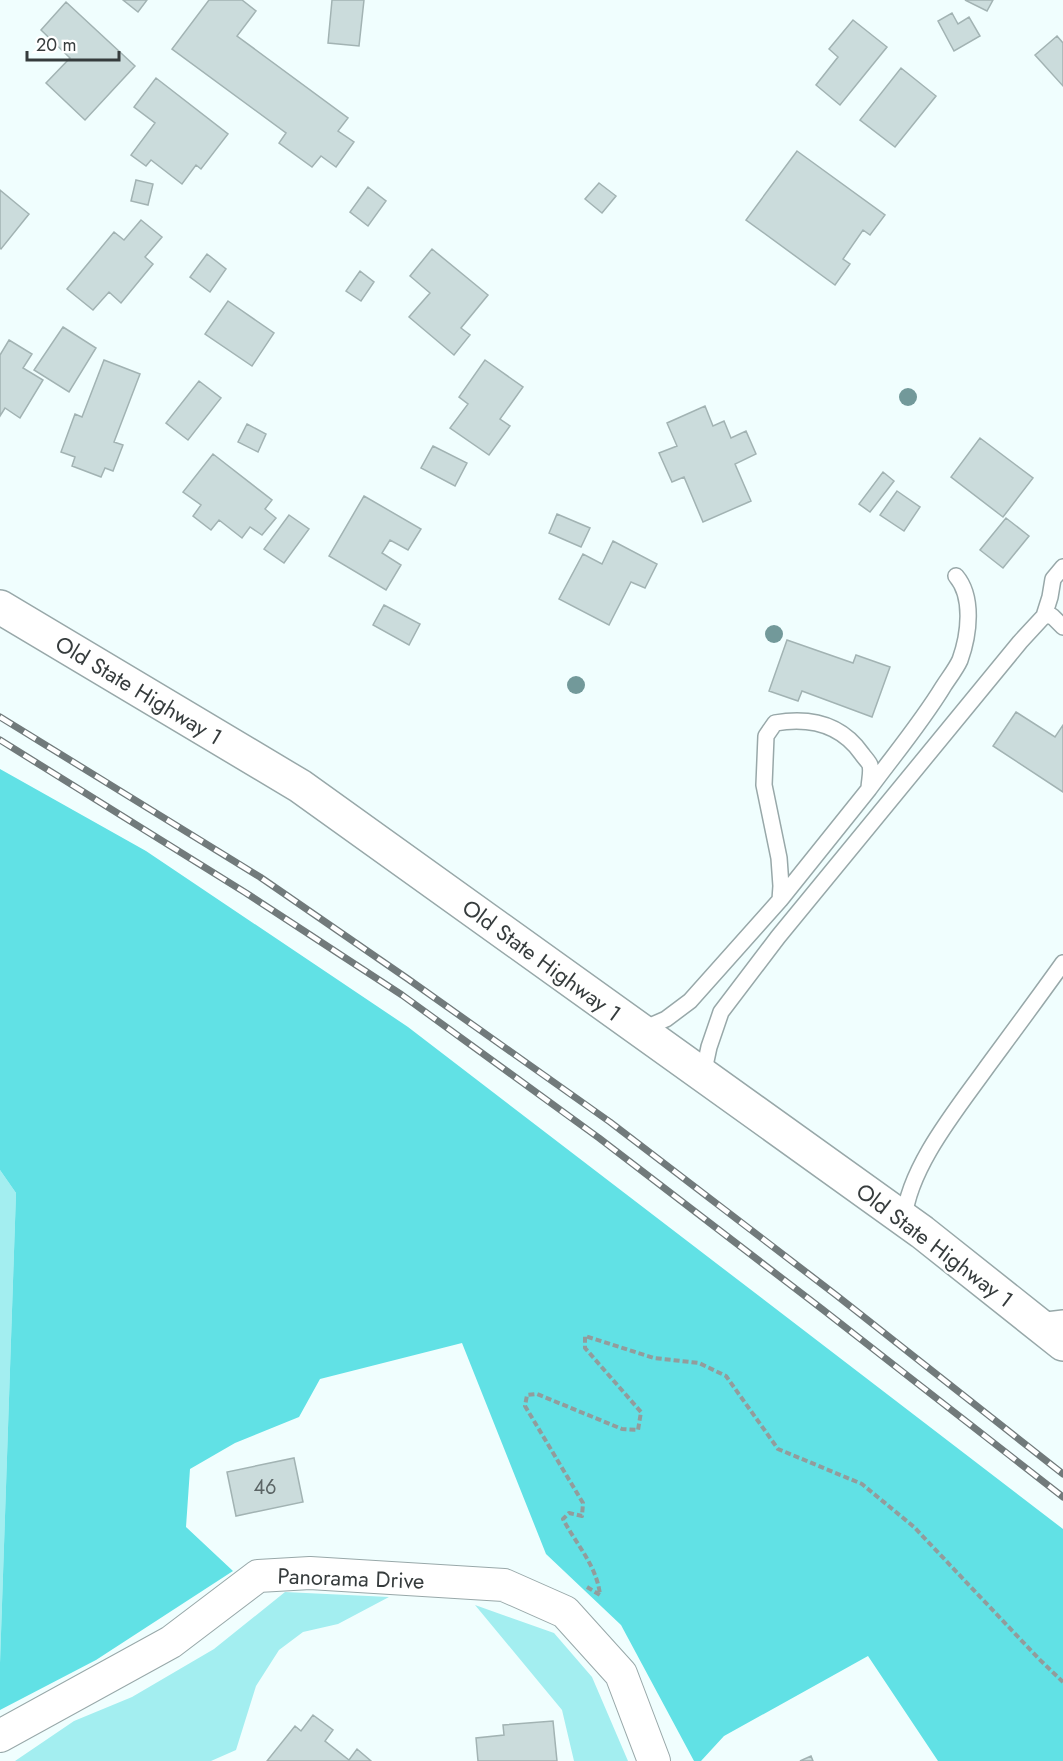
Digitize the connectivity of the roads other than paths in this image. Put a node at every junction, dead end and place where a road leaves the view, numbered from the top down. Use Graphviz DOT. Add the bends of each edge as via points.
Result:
graph roads {
  1 [pos="1063,567"];
  2 [pos="956,576"];
  3 [pos="0,607"];
  4 [pos="1044,616"];
  5 [pos="1063,627"];
  6 [pos="869,789"];
  7 [pos="780,900"];
  8 [pos="1063,963"];
  9 [pos="640,1030"];
  10 [pos="703,1075"];
  11 [pos="904,1219"];
  12 [pos="1049,1319"];
  13 [pos="1063,1344"];
  14 [pos="0,1736"];
  15 [pos="654,1761"];
  1 -- 4 [label="lane" via="1053,579"];
  2 -- 6 [label="lane" via="968,603 969,621 959,660 931,707"];
  3 -- 9 [label="main road, Old State Highway 1" via="300,786"];
  4 -- 5 [label="lane" via="1052,616"];
  4 -- 10 [label="lane" via="792,919 721,1012"];
  6 -- 7 [label="lane"];
  6 -- 7 [label="lane" via="870,765 855,744 840,732 794,720 775,723 766,736 764,785 779,858"];
  7 -- 9 [label="lane" via="690,1000 666,1019"];
  8 -- 11 [label="lane" via="948,1121 910,1188"];
  9 -- 10 [label="main road, Old State Highway 1"];
  10 -- 11 [label="main road, Old State Highway 1"];
  11 -- 12 [label="main road, Old State Highway 1"];
  12 -- 13 [label="main road, Old State Highway 1"];
  14 -- 15 [label="street, Panorama Drive" via="171,1642 258,1576 310,1573 504,1585 565,1612 621,1674"];
}
